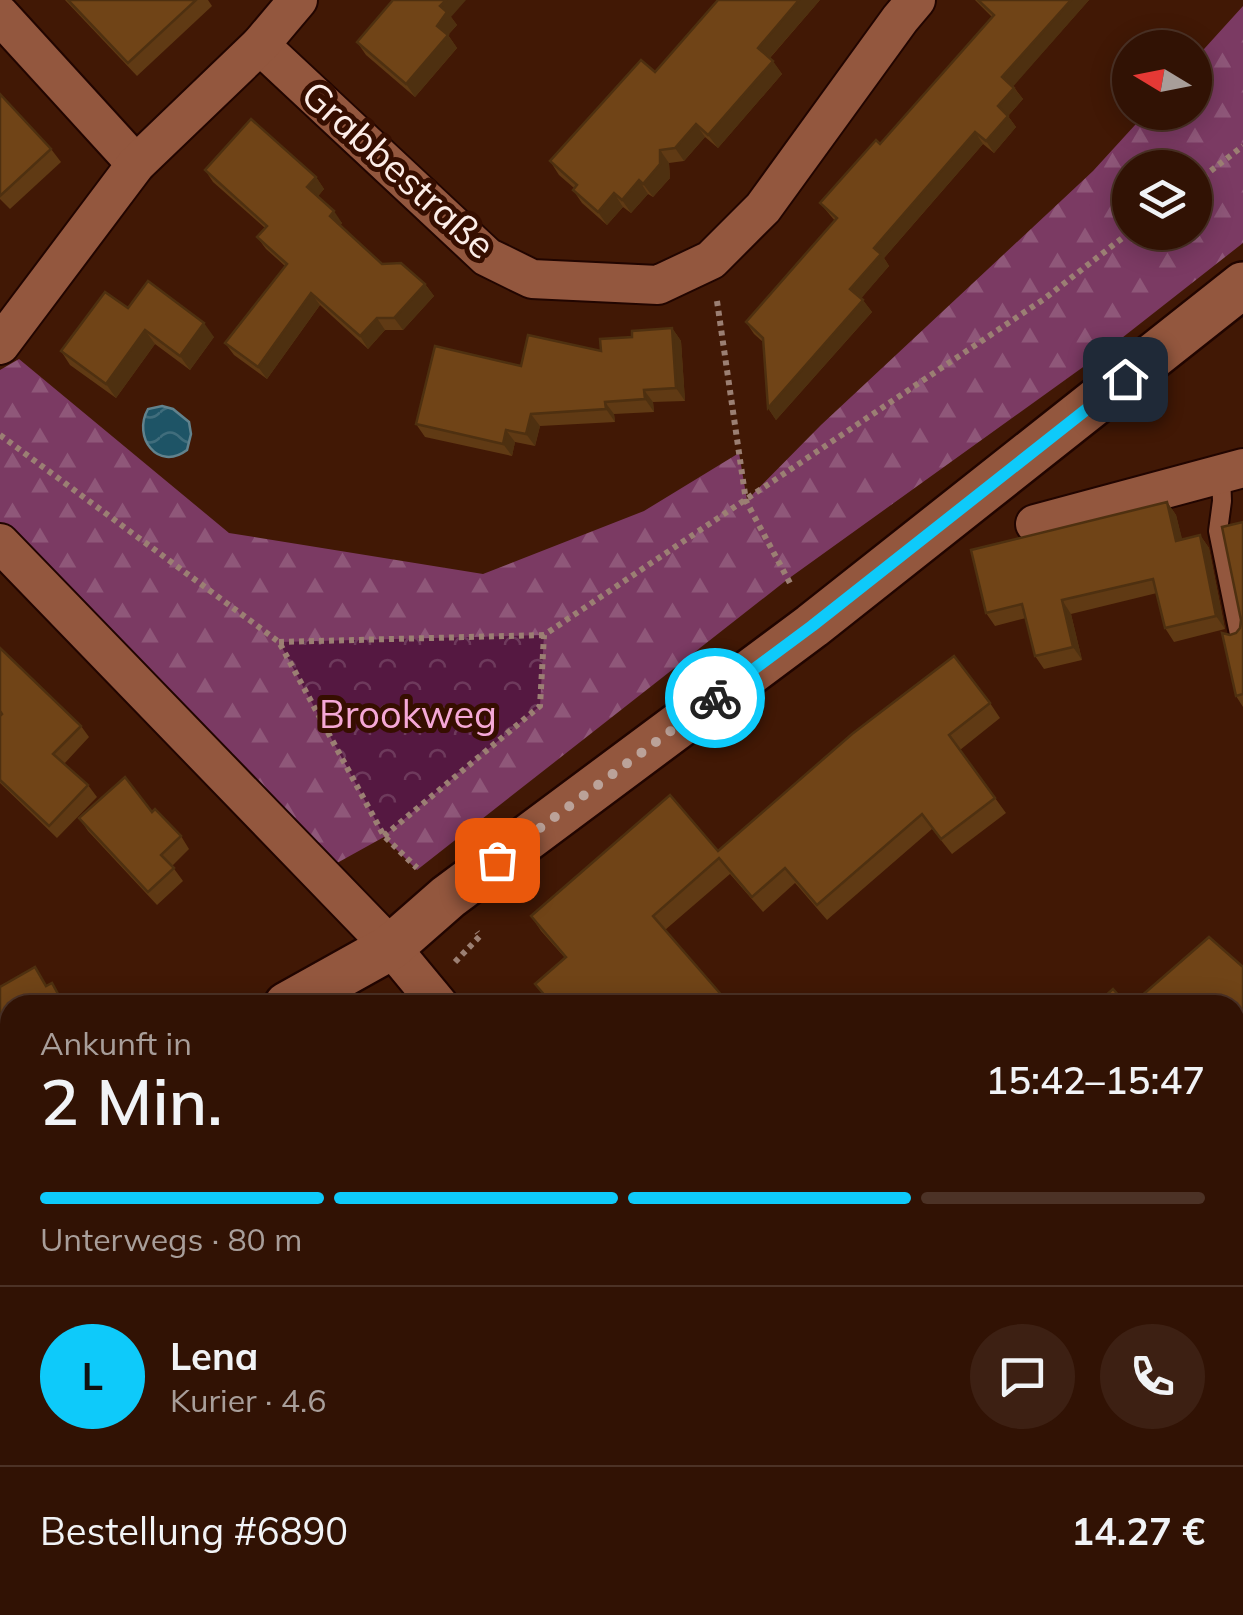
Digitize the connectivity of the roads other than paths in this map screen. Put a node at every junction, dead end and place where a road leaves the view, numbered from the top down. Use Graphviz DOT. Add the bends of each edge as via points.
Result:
graph roads {
  1 [pos="298,0"];
  2 [pos="904,6"];
  3 [pos="0,15"];
  4 [pos="260,45"];
  5 [pos="136,164"];
  6 [pos="1243,286"];
  7 [pos="0,345"];
  8 [pos="1232,471"];
  9 [pos="1035,524"];
  10 [pos="0,544"];
  11 [pos="1240,639"];
  12 [pos="391,947"];
  13 [pos="304,995"];
  14 [pos="432,995"];
  1 -- 4 [label="street"];
  2 -- 4 [label="street, Grabbestraße" via="764,208 711,260 658,285 532,279 487,257"];
  3 -- 5 [label="street"];
  4 -- 5 [label="street"];
  5 -- 7 [label="street"];
  6 -- 12 [label="street"];
  8 -- 9 [label="street"];
  8 -- 11 [label="lane" via="1218,531"];
  10 -- 12 [label="street"];
  12 -- 13 [label="street"];
  12 -- 14 [label="street"];
}
